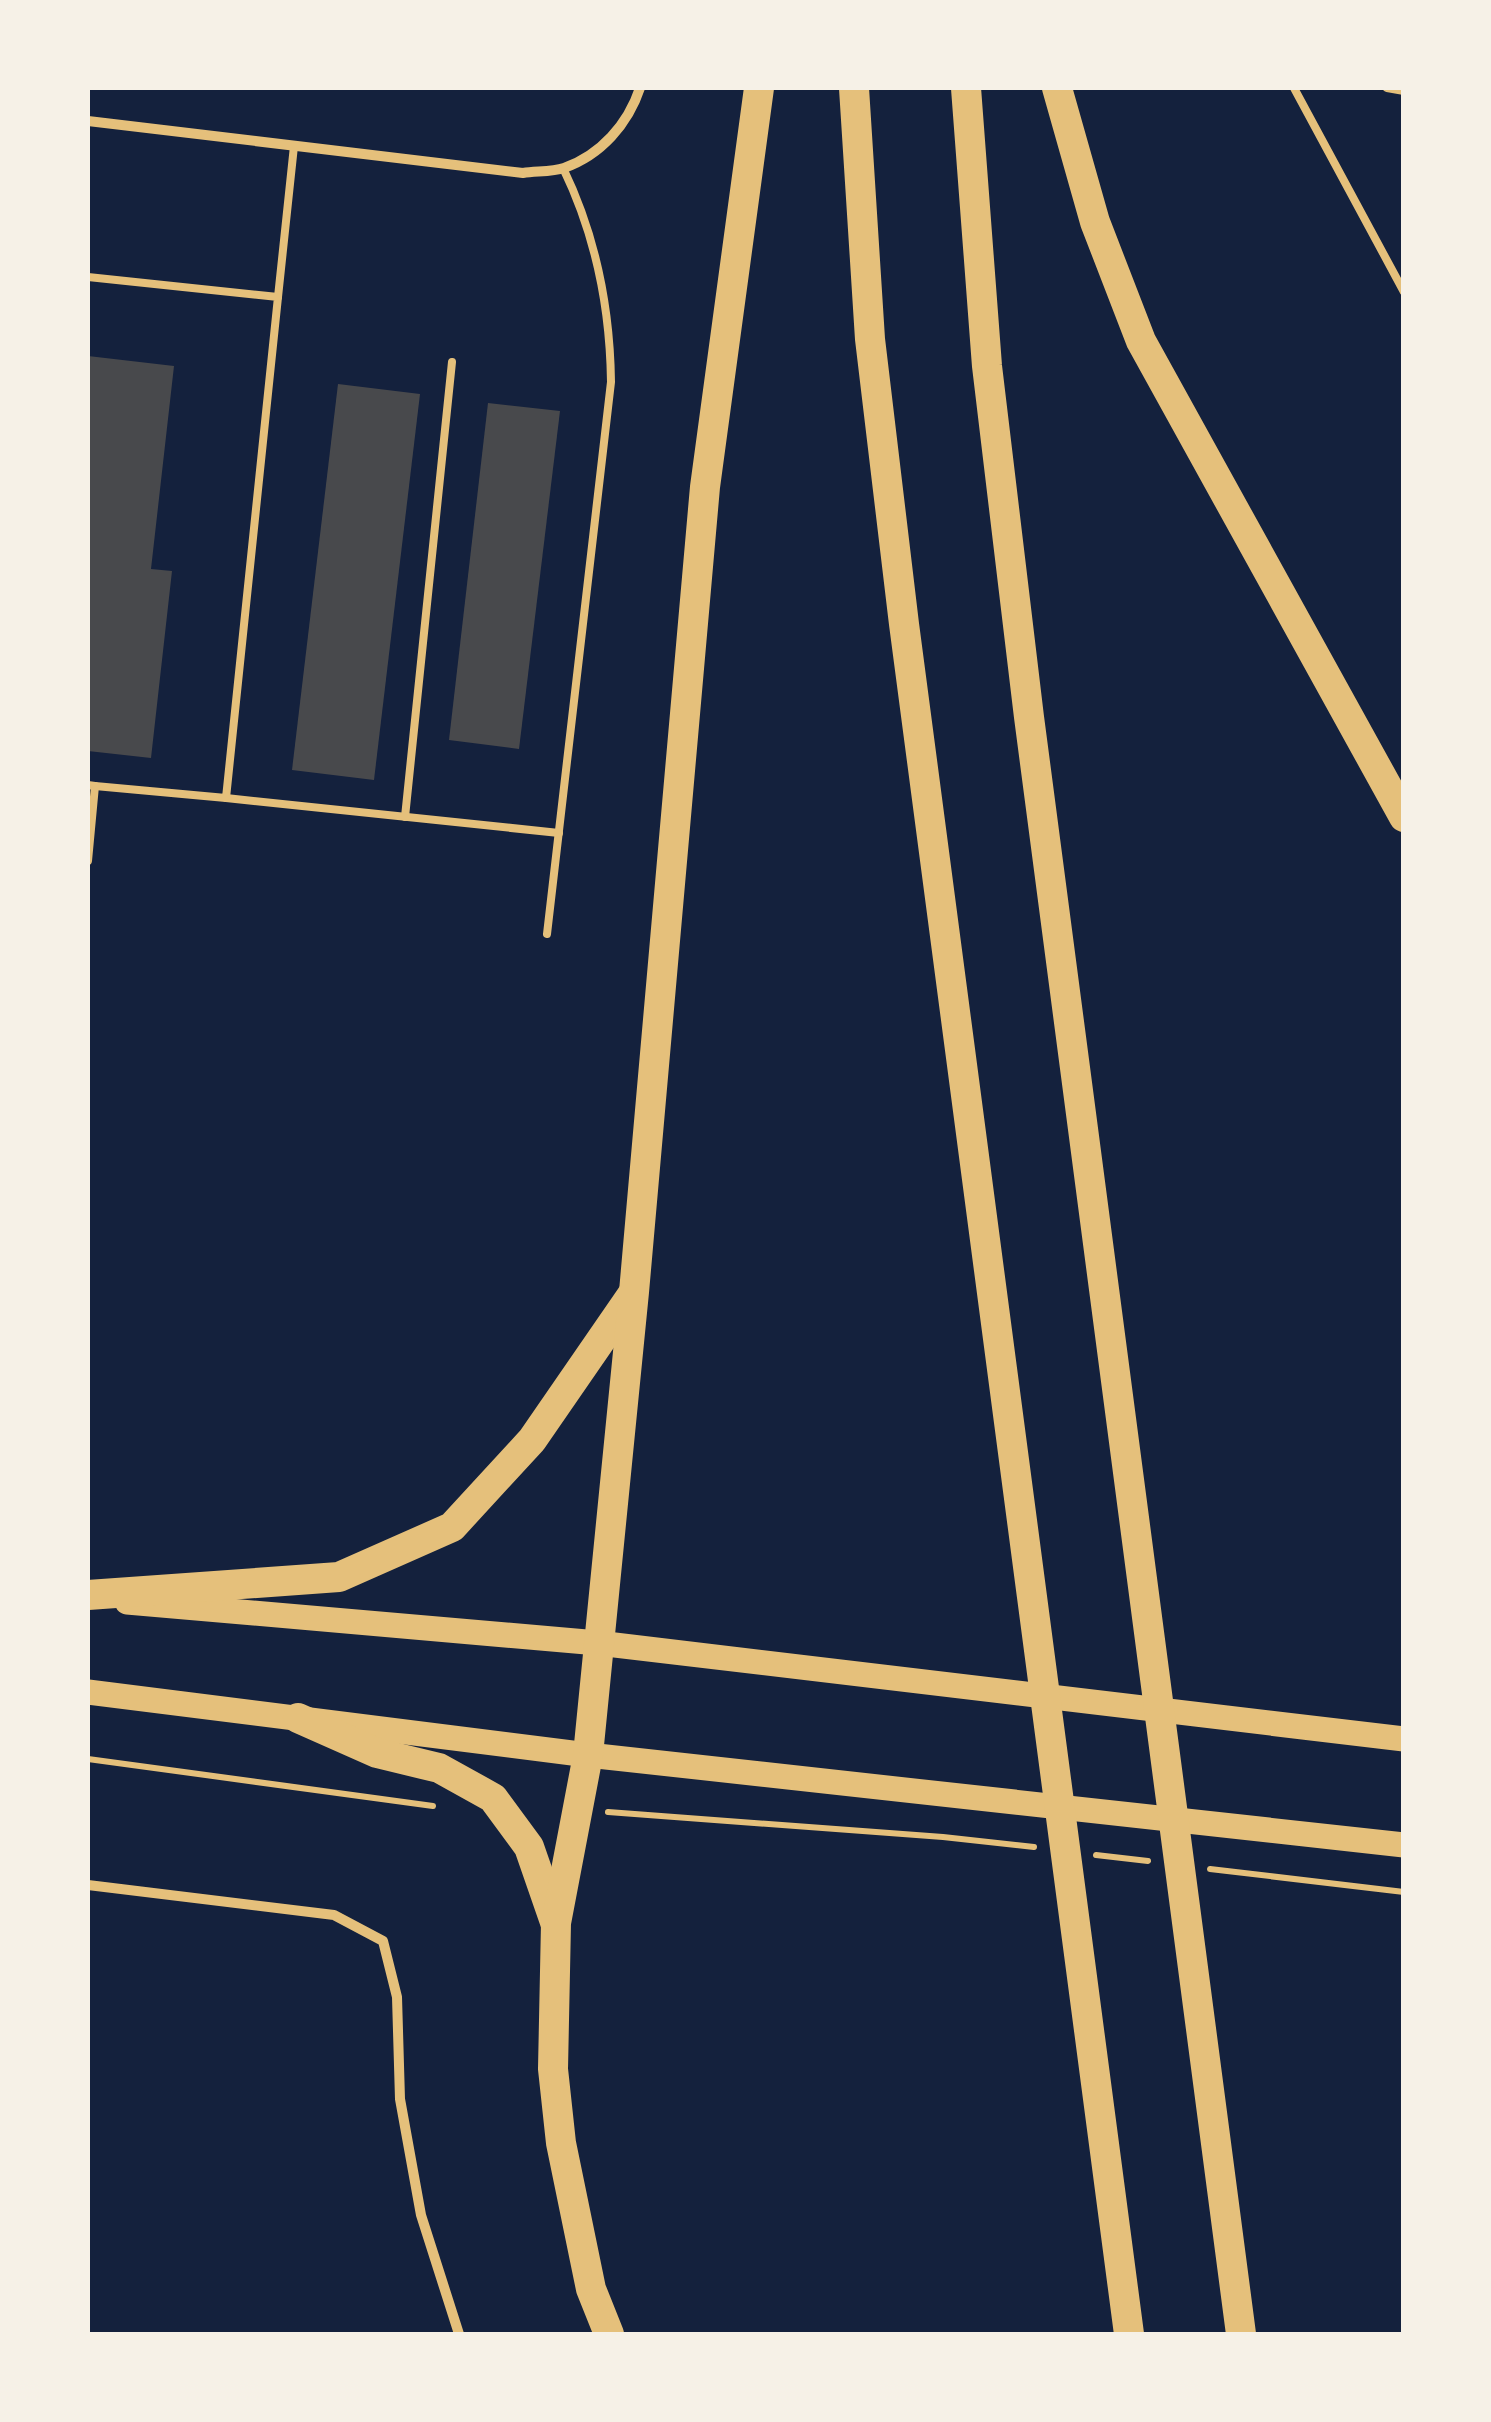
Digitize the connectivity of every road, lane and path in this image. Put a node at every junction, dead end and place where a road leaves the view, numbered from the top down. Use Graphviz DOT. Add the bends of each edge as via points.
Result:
graph roads {
  1 [pos="640,88"];
  2 [pos="759,88"];
  3 [pos="854,88"];
  4 [pos="966,88"];
  5 [pos="1057,88"];
  6 [pos="1294,88"];
  7 [pos="1387,88"];
  8 [pos="1404,91"];
  9 [pos="88,121"];
  10 [pos="294,146"];
  11 [pos="563,168"];
  12 [pos="88,277"];
  13 [pos="1404,292"];
  14 [pos="278,297"];
  15 [pos="452,362"];
  16 [pos="91,786"];
  17 [pos="226,798"];
  18 [pos="405,816"];
  19 [pos="1404,817"];
  20 [pos="559,833"];
  21 [pos="88,861"];
  22 [pos="547,934"];
  23 [pos="634,1292"];
  24 [pos="88,1597"];
  25 [pos="598,1643"];
  26 [pos="88,1692"];
  27 [pos="298,1718"];
  28 [pos="1404,1739"];
  29 [pos="588,1754"];
  30 [pos="943,1836"];
  31 [pos="1404,1845"];
  32 [pos="1039,1848"];
  33 [pos="1077,1852"];
  34 [pos="1154,1862"];
  35 [pos="1192,1866"];
  36 [pos="88,1885"];
  37 [pos="1404,1892"];
  38 [pos="556,1923"];
  39 [pos="459,2334"];
  40 [pos="609,2334"];
  41 [pos="1129,2334"];
  42 [pos="1242,2334"];
  1 -- 11 [label="street" via="608,144"];
  2 -- 23 [label="highway" via="705,487"];
  3 -- 41 [label="highway" via="870,338 904,624"];
  4 -- 42 [label="highway" via="987,366 1028,717"];
  5 -- 19 [label="highway" via="1095,222 1141,340"];
  6 -- 13 [label="lane"];
  7 -- 8 [label="lane"];
  9 -- 10 [label="street"];
  10 -- 11 [label="street" via="523,173"];
  10 -- 14 [label="lane"];
  11 -- 20 [label="lane" via="606,297 611,382"];
  12 -- 14 [label="lane"];
  14 -- 17 [label="lane"];
  15 -- 18 [label="lane"];
  16 -- 17 [label="lane"];
  16 -- 21 [label="lane"];
  17 -- 18 [label="lane"];
  18 -- 20 [label="lane"];
  20 -- 22 [label="lane"];
  23 -- 24 [label="highway" via="532,1440 452,1528 339,1577"];
  23 -- 25 [label="highway"];
  24 -- 25 [label="main road"];
  25 -- 28 [label="main road"];
  25 -- 29 [label="highway"];
  26 -- 27 [label="main road"];
  27 -- 29 [label="main road"];
  27 -- 38 [label="highway" via="376,1753 438,1768 493,1798 529,1847"];
  29 -- 31 [label="main road"];
  29 -- 38 [label="highway"];
  30 -- 32 [label="path"];
  33 -- 34 [label="path"];
  35 -- 37 [label="path"];
  36 -- 39 [label="street" via="334,1914 383,1941 397,1996 400,2099 421,2215"];
  38 -- 40 [label="highway" via="553,2069 561,2143 591,2290"];
}
